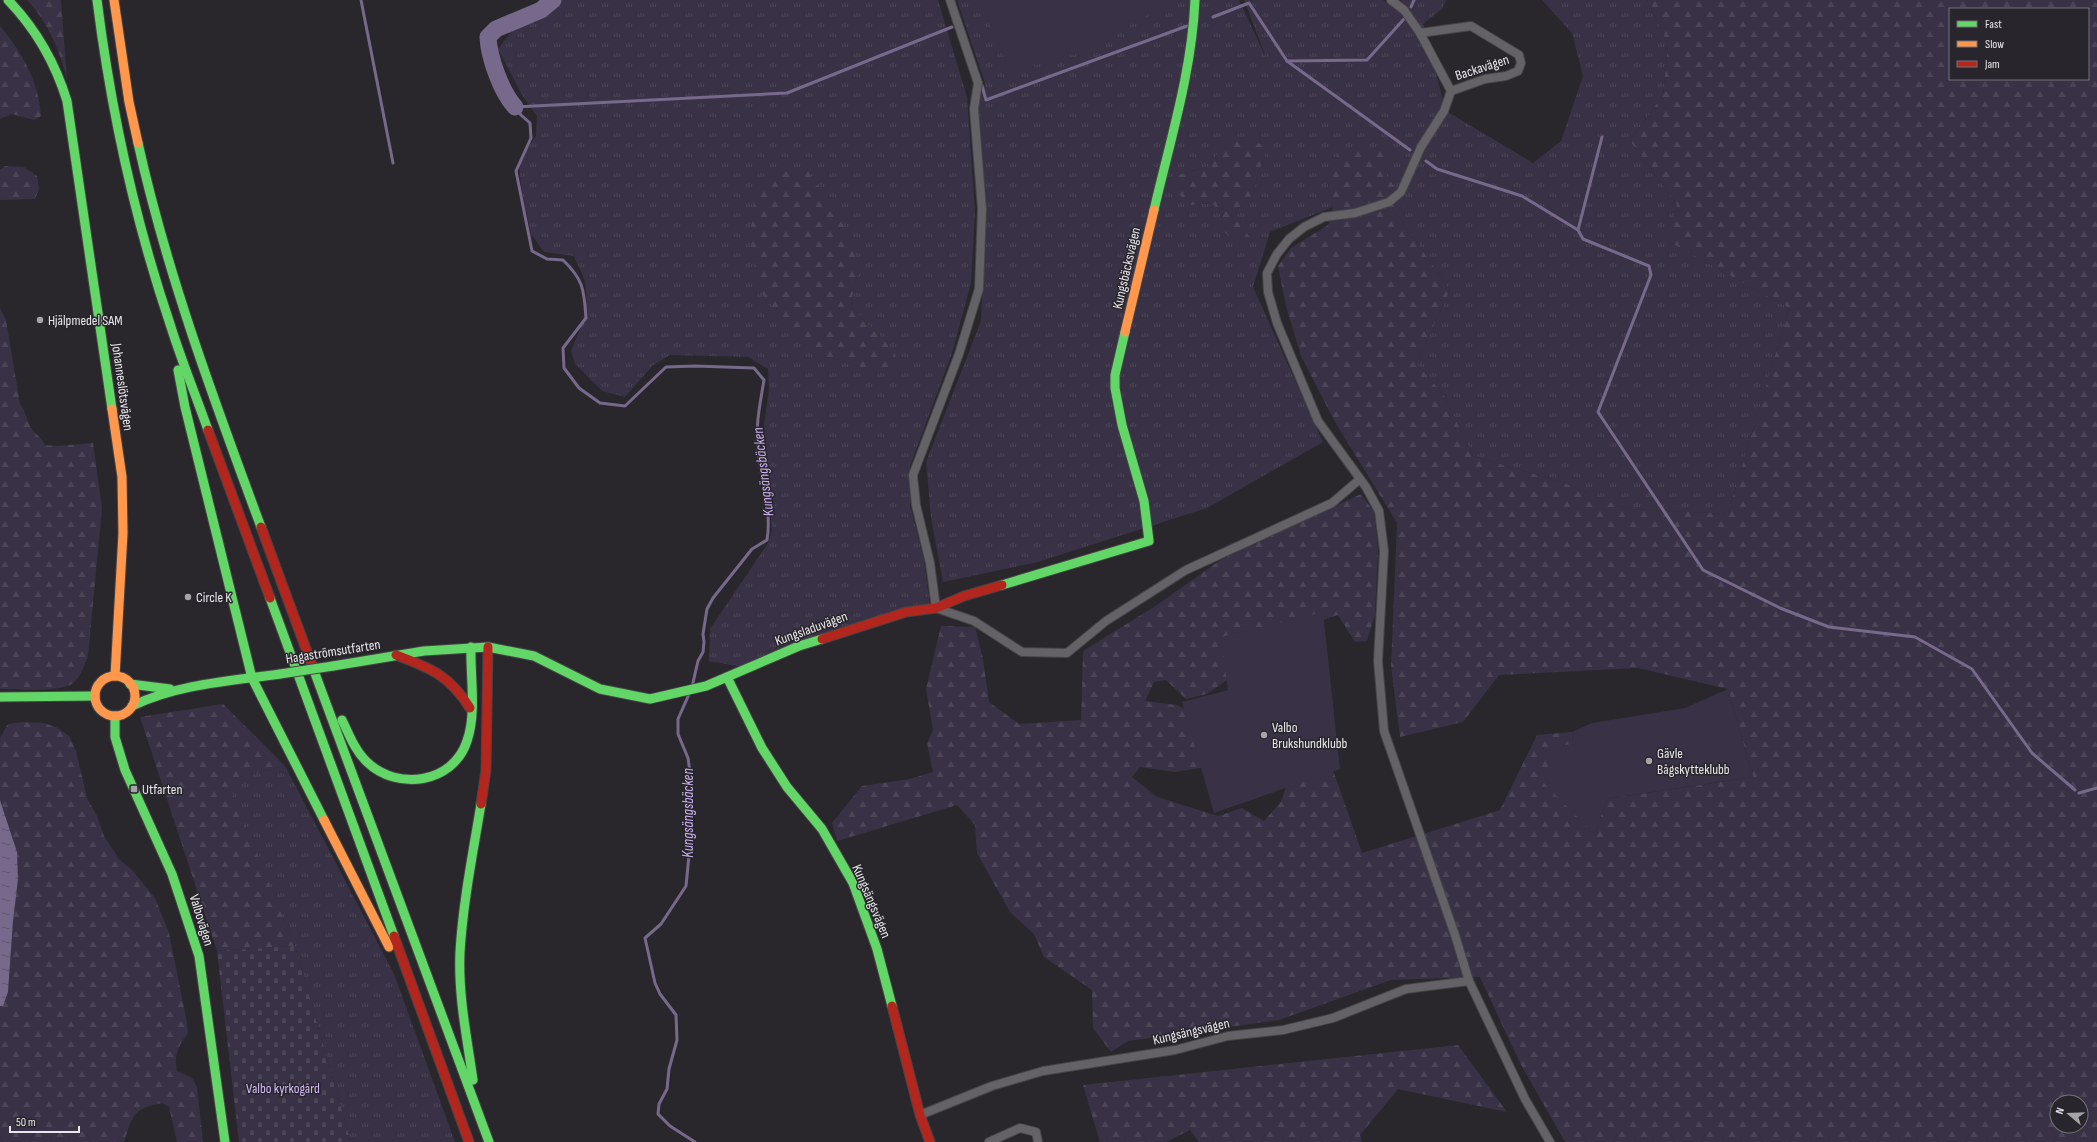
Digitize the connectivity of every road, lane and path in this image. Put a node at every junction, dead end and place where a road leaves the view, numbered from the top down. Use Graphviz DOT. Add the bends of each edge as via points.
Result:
graph roads {
  1 [pos="8,0"];
  2 [pos="92,0"];
  3 [pos="97,0"];
  4 [pos="114,0"];
  5 [pos="950,0"];
  6 [pos="1195,0"];
  7 [pos="1391,0"];
  8 [pos="1420,33"];
  9 [pos="103,49"];
  10 [pos="1451,91"];
  11 [pos="171,328"];
  12 [pos="1360,479"];
  13 [pos="1149,540"];
  14 [pos="936,608"];
  15 [pos="304,640"];
  16 [pos="471,647"];
  17 [pos="488,647"];
  18 [pos="396,655"];
  19 [pos="115,676"];
  20 [pos="727,677"];
  21 [pos="252,678"];
  22 [pos="130,684"];
  23 [pos="183,690"];
  24 [pos="95,696"];
  25 [pos="0,697"];
  26 [pos="132,706"];
  27 [pos="470,709"];
  28 [pos="115,716"];
  29 [pos="1469,981"];
  30 [pos="419,1006"];
  31 [pos="477,1110"];
  32 [pos="920,1115"];
  33 [pos="225,1142"];
  34 [pos="469,1142"];
  35 [pos="489,1142"];
  36 [pos="930,1142"];
  37 [pos="989,1142"];
  38 [pos="1038,1142"];
  39 [pos="1550,1142"];
  1 -- 19 [label="main road, Johanneslötsvägen" via="36,32 53,62 61,80 68,108 122,476 123,533"];
  2 -- 9 [label="main road"];
  3 -- 9 [label="main road"];
  4 -- 15 [label="main road" via="129,102 151,201 169,266 219,413"];
  5 -- 14 [label="street" via="978,83 974,109 982,209 980,289 959,354 913,475 916,505 930,563"];
  6 -- 13 [label="main road, Kungsbäcksvägen" via="1194,26 1186,74 1115,375 1122,425 1144,501"];
  7 -- 8 [label="street" via="1404,10"];
  8 -- 10 [label="street"];
  8 -- 10 [label="street, Backavägen" via="1471,26 1519,55 1521,63 1518,71"];
  9 -- 11 [label="main road" via="112,107 134,207"];
  10 -- 12 [label="street" via="1444,111 1421,147 1401,192 1389,202 1355,213 1324,217 1304,227 1289,239 1267,273 1268,292 1277,323 1318,421"];
  11 -- 21 [label="main road" via="185,407"];
  11 -- 30 [label="main road"];
  12 -- 14 [label="street" via="1332,503 1186,570 1106,621 1068,653 1022,652 974,621"];
  12 -- 29 [label="street" via="1379,511 1384,551 1378,661 1384,730"];
  13 -- 14 [label="main road, Kungsladuvägen" via="964,596"];
  14 -- 20 [label="main road, Kungsladuvägen" via="906,612 863,624 799,646"];
  15 -- 27 [label="main road" via="359,753 379,771 391,777 416,781 441,774 452,766 467,742"];
  15 -- 31 [label="main road"];
  16 -- 17 [label="main road, Hagaströmsutfarten"];
  16 -- 18 [label="main road, Hagaströmsutfarten"];
  16 -- 27 [label="main road"];
  17 -- 20 [label="main road, Kungsladuvägen" via="534,656 600,689 650,699 706,686"];
  17 -- 31 [label="main road" via="486,770 460,953 462,1006"];
  18 -- 21 [label="main road, Hagaströmsutfarten, bridge"];
  18 -- 27 [label="main road" via="444,675 458,689"];
  19 -- 22 [label="main road, Hagaströmsutfarten"];
  19 -- 24 [label="main road" via="103,680"];
  20 -- 32 [label="main road, Kungsängsvägen" via="762,748 787,787 822,829 853,883 877,949"];
  21 -- 23 [label="main road, Hagaströmsutfarten"];
  21 -- 30 [label="main road"];
  22 -- 23 [label="main road, Hagaströmsutfarten"];
  22 -- 26 [label="main road" via="135,694"];
  23 -- 26 [label="main road, Hagaströmsutfarten" via="156,696"];
  24 -- 25 [label="main road"];
  24 -- 28 [label="main road" via="103,713"];
  26 -- 28 [label="main road, Hagaströmsutfarten" via="127,712"];
  28 -- 33 [label="main road, Valbovägen" via="115,737 125,770 172,874 199,956"];
  29 -- 32 [label="street, Kungsängsvägen" via="1406,990 1333,1018 1283,1030 1228,1036 1161,1052 1043,1071 992,1086"];
  29 -- 39 [label="street" via="1518,1085"];
  30 -- 34 [label="main road"];
  31 -- 35 [label="main road"];
  32 -- 36 [label="main road, Kungsängsvägen"];
  37 -- 38 [label="street" via="1025,1128 1036,1132"];
}
